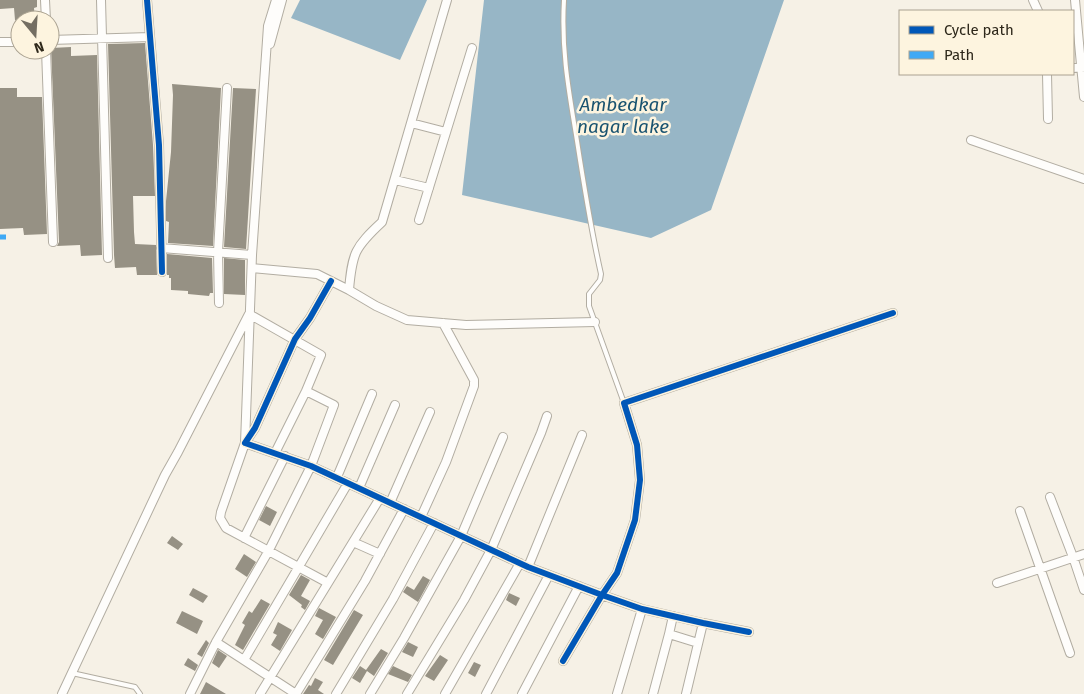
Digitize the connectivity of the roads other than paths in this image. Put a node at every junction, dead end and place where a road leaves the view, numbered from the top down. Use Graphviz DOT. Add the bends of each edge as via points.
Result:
graph roads {
  1 [pos="101,0"];
  2 [pos="147,0"];
  3 [pos="276,0"];
  4 [pos="282,0"];
  5 [pos="447,0"];
  6 [pos="564,0"];
  7 [pos="1074,0"];
  8 [pos="150,36"];
  9 [pos="101,38"];
  10 [pos="60,40"];
  11 [pos="472,48"];
  12 [pos="46,60"];
  13 [pos="265,65"];
  14 [pos="1083,68"];
  15 [pos="1047,75"];
  16 [pos="226,88"];
  17 [pos="1084,97"];
  18 [pos="1048,119"];
  19 [pos="411,123"];
  20 [pos="446,132"];
  21 [pos="971,140"];
  22 [pos="1084,179"];
  23 [pos="395,180"];
  24 [pos="429,188"];
  25 [pos="419,220"];
  26 [pos="53,242"];
  27 [pos="161,248"];
  28 [pos="218,252"];
  29 [pos="252,255"];
  30 [pos="108,258"];
  31 [pos="252,268"];
  32 [pos="162,272"];
  33 [pos="331,281"];
  34 [pos="349,290"];
  35 [pos="219,303"];
  36 [pos="894,313"];
  37 [pos="249,314"];
  38 [pos="595,322"];
  39 [pos="443,323"];
  40 [pos="295,339"];
  41 [pos="306,391"];
  42 [pos="372,394"];
  43 [pos="624,403"];
  44 [pos="395,405"];
  45 [pos="430,412"];
  46 [pos="546,416"];
  47 [pos="582,435"];
  48 [pos="503,437"];
  49 [pos="245,443"];
  50 [pos="276,453"];
  51 [pos="285,456"];
  52 [pos="311,466"];
  53 [pos="337,478"];
  54 [pos="348,483"];
  55 [pos="359,488"];
  56 [pos="1050,497"];
  57 [pos="380,498"];
  58 [pos="390,502"];
  59 [pos="404,509"];
  60 [pos="1020,511"];
  61 [pos="421,516"];
  62 [pos="434,523"];
  63 [pos="462,536"];
  64 [pos="244,538"];
  65 [pos="353,542"];
  66 [pos="492,550"];
  67 [pos="268,552"];
  68 [pos="380,554"];
  69 [pos="1084,554"];
  70 [pos="1073,557"];
  71 [pos="520,563"];
  72 [pos="298,567"];
  73 [pos="528,567"];
  74 [pos="1042,568"];
  75 [pos="549,575"];
  76 [pos="328,583"];
  77 [pos="998,583"];
  78 [pos="579,586"];
  79 [pos="1084,590"];
  80 [pos="602,595"];
  81 [pos="642,609"];
  82 [pos="674,616"];
  83 [pos="704,623"];
  84 [pos="749,632"];
  85 [pos="669,634"];
  86 [pos="216,642"];
  87 [pos="698,643"];
  88 [pos="1070,652"];
  89 [pos="244,660"];
  90 [pos="563,662"];
  91 [pos="72,673"];
  92 [pos="270,677"];
  93 [pos="62,694"];
  94 [pos="140,694"];
  95 [pos="190,694"];
  96 [pos="260,694"];
  97 [pos="296,694"];
  98 [pos="336,694"];
  99 [pos="370,694"];
  100 [pos="408,694"];
  101 [pos="445,694"];
  102 [pos="486,694"];
  103 [pos="522,694"];
  104 [pos="617,694"];
  105 [pos="653,694"];
  106 [pos="686,694"];
  1 -- 9 [label="street"];
  2 -- 8 [label="street"];
  3 -- 13 [label="street" via="268,26"];
  4 -- 13 [label="street"];
  5 -- 19 [label="street"];
  6 -- 38 [label="lane" via="565,64 601,274 589,294 589,306"];
  7 -- 14 [label="street"];
  8 -- 9 [label="street"];
  8 -- 27 [label="street" via="160,145"];
  9 -- 10 [label="street"];
  9 -- 30 [label="street"];
  11 -- 20 [label="street"];
  12 -- 26 [label="street"];
  13 -- 29 [label="street"];
  14 -- 17 [label="street"];
  15 -- 18 [label="street"];
  16 -- 28 [label="street"];
  19 -- 20 [label="street"];
  19 -- 23 [label="street"];
  20 -- 24 [label="street"];
  21 -- 22 [label="street"];
  23 -- 24 [label="street"];
  23 -- 34 [label="street" via="382,222 355,251"];
  24 -- 25 [label="street"];
  27 -- 28 [label="street"];
  27 -- 32 [label="street"];
  28 -- 29 [label="street"];
  28 -- 35 [label="street"];
  29 -- 31 [label="street"];
  31 -- 33 [label="street" via="317,274"];
  31 -- 37 [label="street"];
  33 -- 34 [label="street"];
  33 -- 40 [label="street"];
  34 -- 39 [label="street" via="407,320"];
  36 -- 43 [label="street"];
  37 -- 40 [label="street"];
  37 -- 49 [label="street"];
  37 -- 91 [label="street" via="165,476"];
  38 -- 39 [label="street"];
  38 -- 43 [label="lane"];
  39 -- 61 [label="street" via="474,380 474,386 446,462"];
  40 -- 41 [label="street" via="321,355"];
  40 -- 49 [label="street" via="255,428"];
  41 -- 50 [label="street"];
  41 -- 52 [label="street" via="334,405"];
  42 -- 53 [label="street"];
  43 -- 80 [label="street" via="637,445 640,480 635,520 617,574"];
  44 -- 55 [label="street"];
  45 -- 58 [label="street"];
  46 -- 66 [label="street"];
  47 -- 73 [label="street"];
  48 -- 63 [label="street"];
  49 -- 50 [label="street"];
  49 -- 64 [label="street" via="220,518 226,528"];
  50 -- 51 [label="street"];
  51 -- 52 [label="street"];
  51 -- 64 [label="street"];
  52 -- 53 [label="street"];
  52 -- 67 [label="street"];
  53 -- 54 [label="street"];
  54 -- 55 [label="street"];
  54 -- 72 [label="street"];
  55 -- 57 [label="street"];
  56 -- 70 [label="street"];
  57 -- 58 [label="street"];
  57 -- 65 [label="street"];
  58 -- 59 [label="street"];
  59 -- 61 [label="street"];
  59 -- 68 [label="street"];
  60 -- 74 [label="street"];
  61 -- 62 [label="street"];
  62 -- 63 [label="street"];
  62 -- 98 [label="street"];
  63 -- 66 [label="street"];
  63 -- 99 [label="street"];
  64 -- 67 [label="street"];
  65 -- 68 [label="street"];
  65 -- 76 [label="street"];
  66 -- 71 [label="street"];
  66 -- 100 [label="street"];
  67 -- 72 [label="street"];
  67 -- 86 [label="street"];
  68 -- 97 [label="street"];
  69 -- 70 [label="street"];
  70 -- 74 [label="street"];
  70 -- 79 [label="street"];
  71 -- 73 [label="street"];
  71 -- 101 [label="street"];
  72 -- 76 [label="street"];
  72 -- 89 [label="street"];
  73 -- 75 [label="street"];
  74 -- 77 [label="street"];
  74 -- 88 [label="street"];
  75 -- 78 [label="street"];
  75 -- 102 [label="street"];
  76 -- 92 [label="street"];
  78 -- 80 [label="street"];
  78 -- 103 [label="street"];
  80 -- 81 [label="street"];
  80 -- 90 [label="street"];
  81 -- 82 [label="street"];
  81 -- 104 [label="street"];
  82 -- 83 [label="street"];
  82 -- 85 [label="street"];
  83 -- 84 [label="street"];
  83 -- 87 [label="street"];
  85 -- 87 [label="street"];
  85 -- 105 [label="street"];
  86 -- 89 [label="street"];
  86 -- 95 [label="street"];
  87 -- 106 [label="street"];
  89 -- 92 [label="street"];
  91 -- 93 [label="street"];
  91 -- 94 [label="lane" via="135,686"];
  92 -- 96 [label="street"];
  92 -- 97 [label="street"];
}
